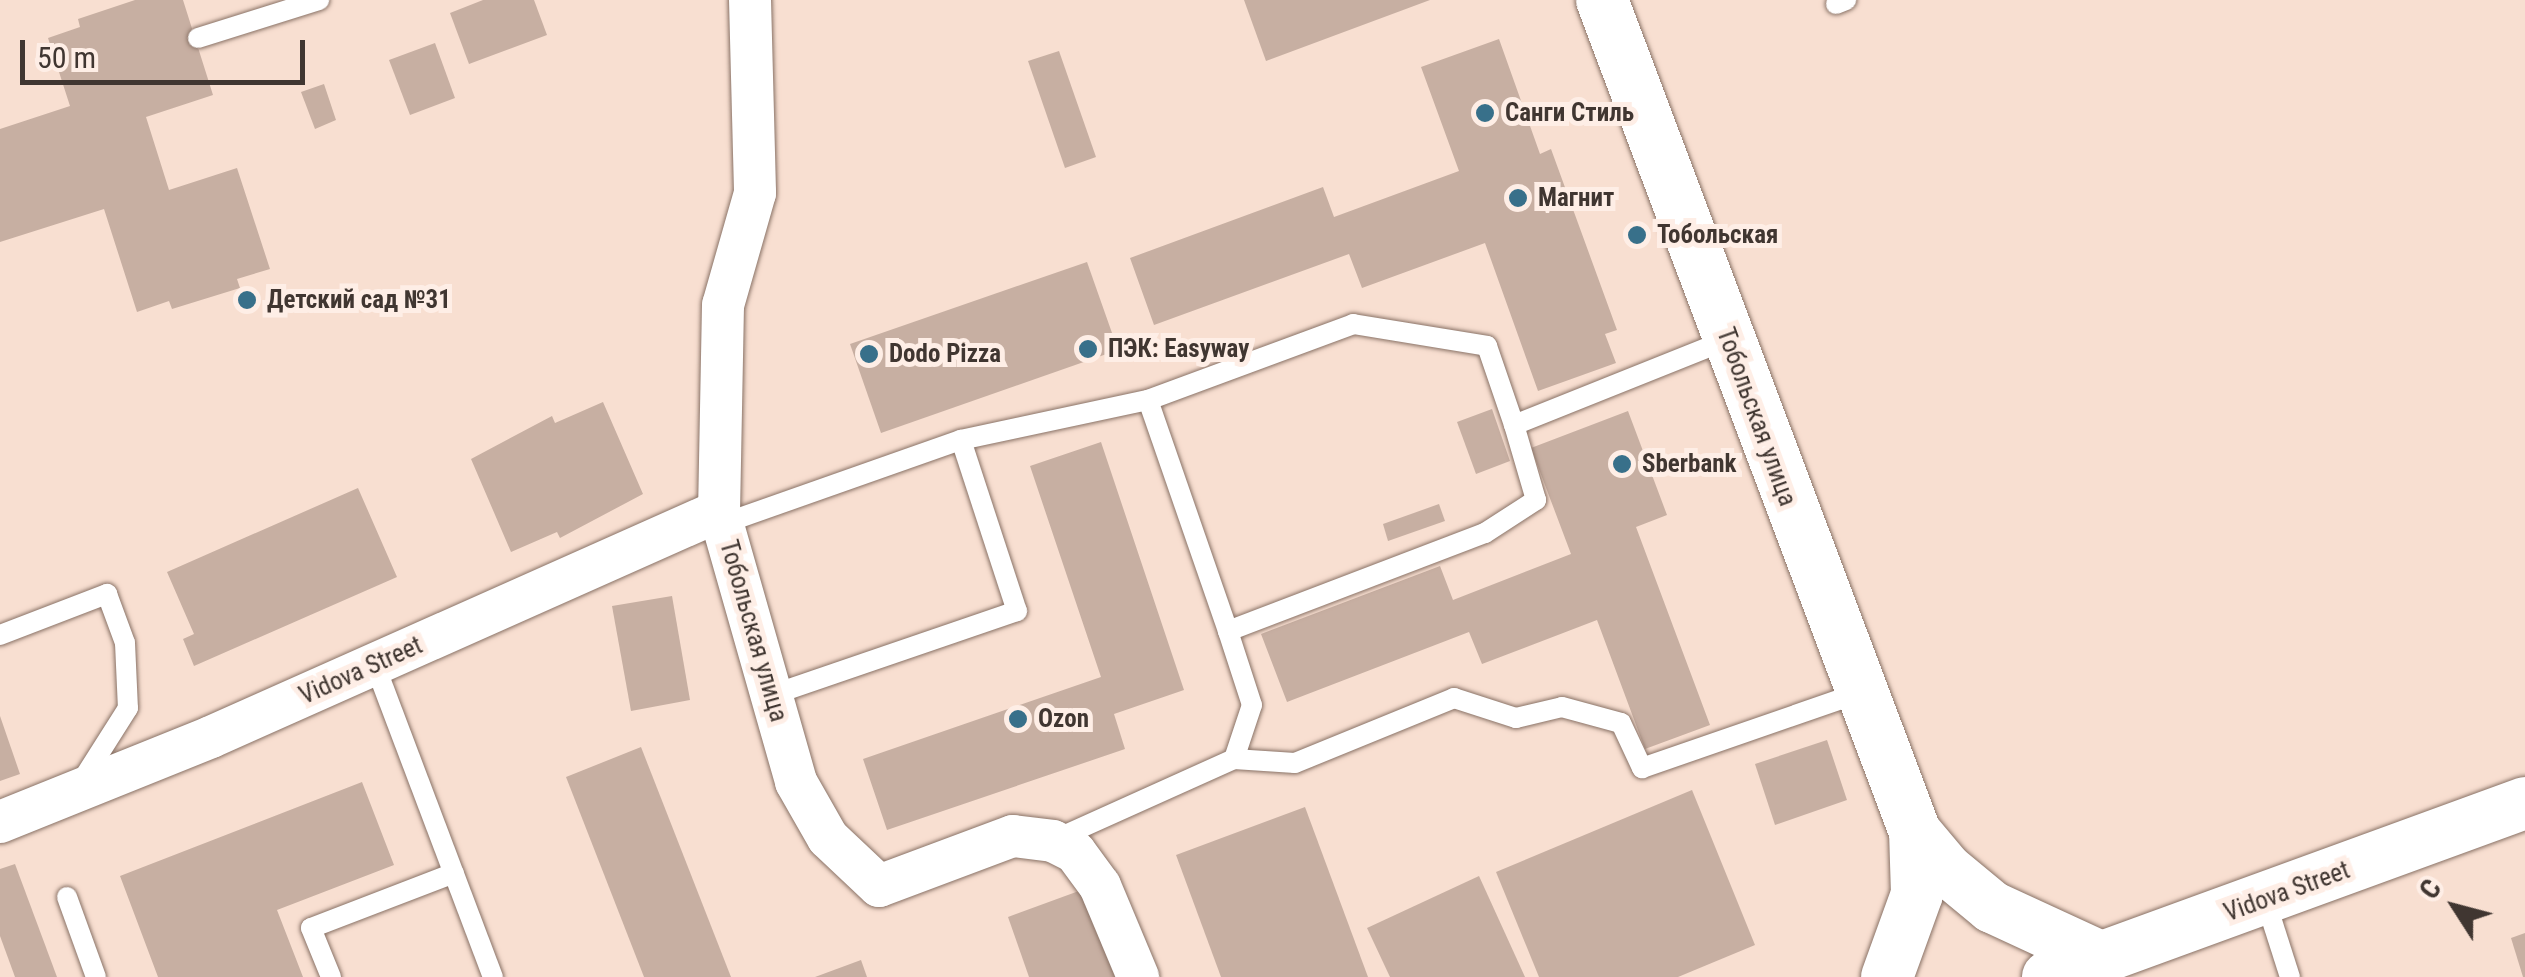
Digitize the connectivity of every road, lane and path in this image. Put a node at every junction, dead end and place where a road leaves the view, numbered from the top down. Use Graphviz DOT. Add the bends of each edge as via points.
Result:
graph roads {
  1 [pos="750,0"];
  2 [pos="1602,0"];
  3 [pos="310,1"];
  4 [pos="198,38"];
  5 [pos="1727,340"];
  6 [pos="1148,400"];
  7 [pos="1514,424"];
  8 [pos="961,440"];
  9 [pos="720,517"];
  10 [pos="1228,632"];
  11 [pos="0,635"];
  12 [pos="375,665"];
  13 [pos="1859,693"];
  14 [pos="772,695"];
  15 [pos="1234,759"];
  16 [pos="74,792"];
  17 [pos="2525,803"];
  18 [pos="0,822"];
  19 [pos="1915,832"];
  20 [pos="1053,841"];
  21 [pos="454,873"];
  22 [pos="68,897"];
  23 [pos="2266,902"];
  24 [pos="2100,957"];
  25 [pos="96,977"];
  26 [pos="331,977"];
  27 [pos="493,977"];
  28 [pos="1138,977"];
  29 [pos="1887,977"];
  30 [pos="2048,977"];
  31 [pos="2290,977"];
  1 -- 9 [label="street, Тобольская улица" via="754,193 723,305"];
  2 -- 5 [label="street, Тобольская улица"];
  3 -- 4 [label="lane"];
  5 -- 7 [label="lane"];
  5 -- 13 [label="street, Тобольская улица"];
  6 -- 7 [label="lane" via="1353,324 1486,346"];
  6 -- 8 [label="lane"];
  6 -- 10 [label="lane"];
  7 -- 10 [label="lane" via="1536,500 1485,533"];
  8 -- 9 [label="lane"];
  8 -- 14 [label="lane" via="1017,611"];
  9 -- 12 [label="street, Vidova Street"];
  9 -- 14 [label="street, Тобольская улица"];
  10 -- 15 [label="lane" via="1252,706"];
  11 -- 16 [label="lane" via="107,594 125,643 128,708"];
  12 -- 16 [label="street, Vidova Street"];
  12 -- 21 [label="lane"];
  13 -- 15 [label="lane" via="1642,768 1620,723 1562,707 1516,718 1454,698 1295,763"];
  13 -- 19 [label="street, Тобольская улица"];
  14 -- 20 [label="street, Тобольская улица" via="796,782 828,838 879,886 1013,836"];
  15 -- 20 [label="lane"];
  16 -- 18 [label="street, Vidova Street"];
  17 -- 23 [label="street, Vidova Street"];
  19 -- 24 [label="street, Тобольская улица" via="1992,907"];
  19 -- 29 [label="street, Тобольская улица" via="1918,894"];
  20 -- 28 [label="street" via="1075,852 1100,886"];
  21 -- 26 [label="lane" via="312,928"];
  21 -- 27 [label="lane"];
  22 -- 25 [label="lane"];
  23 -- 24 [label="street, Vidova Street"];
  23 -- 31 [label="lane"];
  24 -- 30 [label="street, Vidova Street"];
}
